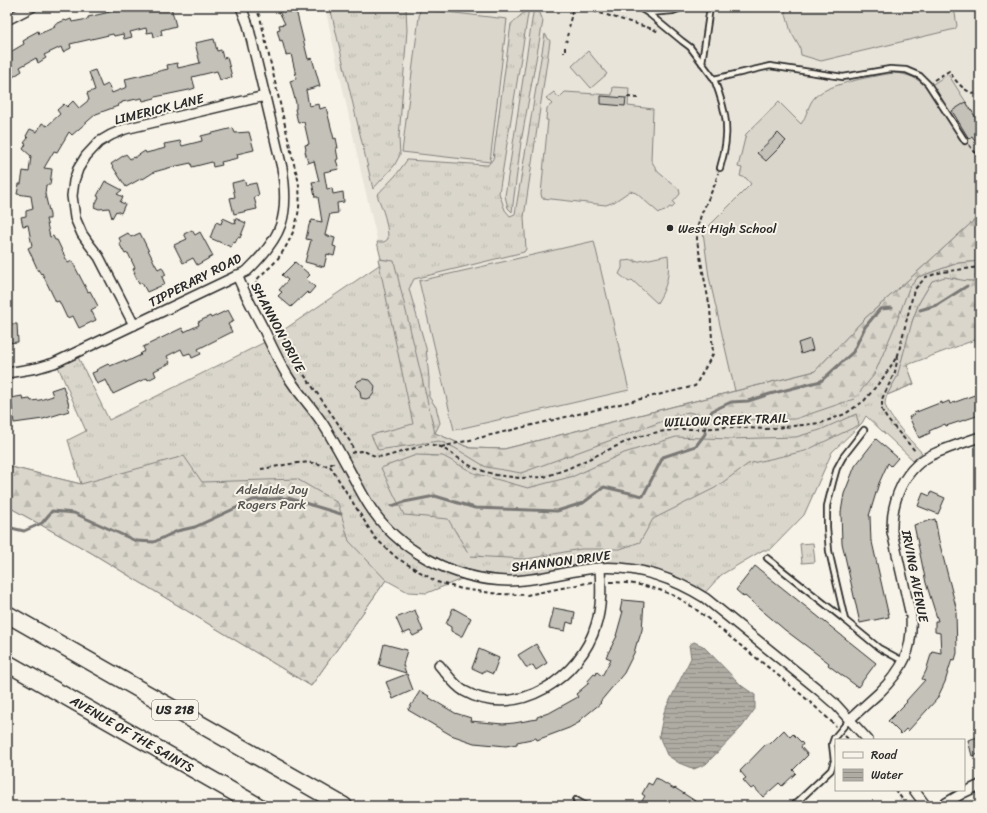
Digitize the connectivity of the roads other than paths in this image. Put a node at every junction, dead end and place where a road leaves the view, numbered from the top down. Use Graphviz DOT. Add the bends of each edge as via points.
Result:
graph roads {
  1 [pos="32,7"];
  2 [pos="241,7"];
  3 [pos="638,7"];
  4 [pos="684,7"];
  5 [pos="710,7"];
  6 [pos="648,13"];
  7 [pos="7,20"];
  8 [pos="702,62"];
  9 [pos="714,78"];
  10 [pos="265,96"];
  11 [pos="965,141"];
  12 [pos="720,168"];
  13 [pos="237,275"];
  14 [pos="134,324"];
  15 [pos="7,373"];
  16 [pos="864,430"];
  17 [pos="980,437"];
  18 [pos="767,558"];
  19 [pos="600,568"];
  20 [pos="7,614"];
  21 [pos="845,620"];
  22 [pos="904,661"];
  23 [pos="7,663"];
  24 [pos="439,665"];
  25 [pos="849,720"];
  26 [pos="867,739"];
  27 [pos="980,785"];
  28 [pos="915,791"];
  29 [pos="576,800"];
  30 [pos="258,806"];
  31 [pos="344,806"];
  32 [pos="586,806"];
  33 [pos="793,806"];
  34 [pos="926,806"];
  35 [pos="941,806"];
  1 -- 7 [label="street"];
  2 -- 10 [label="street, TIPPERARY ROAD" via="248,25"];
  3 -- 6 [label="lane"];
  4 -- 6 [label="lane" via="673,11"];
  5 -- 8 [label="lane"];
  6 -- 8 [label="lane" via="690,46"];
  8 -- 9 [label="lane"];
  9 -- 11 [label="lane" via="770,66 843,77 890,69 906,70 920,76 928,84"];
  9 -- 12 [label="lane" via="725,108 726,120 727,138"];
  10 -- 13 [label="street, TIPPERARY ROAD" via="282,168 285,210 278,232 268,249 247,271"];
  10 -- 14 [label="street, LIMERICK LANE" via="125,129 99,142 78,169 72,196 76,218 82,234 100,257"];
  13 -- 14 [label="street, TIPPERARY ROAD"];
  13 -- 19 [label="street, SHANNON DRIVE" via="287,376 323,424 381,521 398,538 416,552 447,569 492,580 533,580 583,569"];
  14 -- 15 [label="street, TIPPERARY ROAD" via="54,363"];
  16 -- 21 [label="lane" via="838,468 827,506 829,551"];
  17 -- 22 [label="street, IRVING AVENUE" via="935,453 924,460 905,479 896,498 892,532 912,630"];
  18 -- 21 [label="lane"];
  19 -- 24 [label="street" via="600,611 590,643 570,670 547,688 516,699 488,700 458,687"];
  19 -- 25 [label="street, SHANNON DRIVE" via="643,571 686,586 820,691"];
  20 -- 31 [label="highway, US 218"];
  21 -- 22 [label="lane" via="879,648"];
  22 -- 25 [label="street, IRVING AVENUE" via="892,679"];
  23 -- 30 [label="highway, AVENUE OF THE SAINTS"];
  25 -- 26 [label="street, SHANNON DRIVE"];
  25 -- 33 [label="lane" via="834,738 834,761 831,770"];
  27 -- 35 [label="street"];
  28 -- 34 [label="street"];
  29 -- 32 [label="lane"];
}
